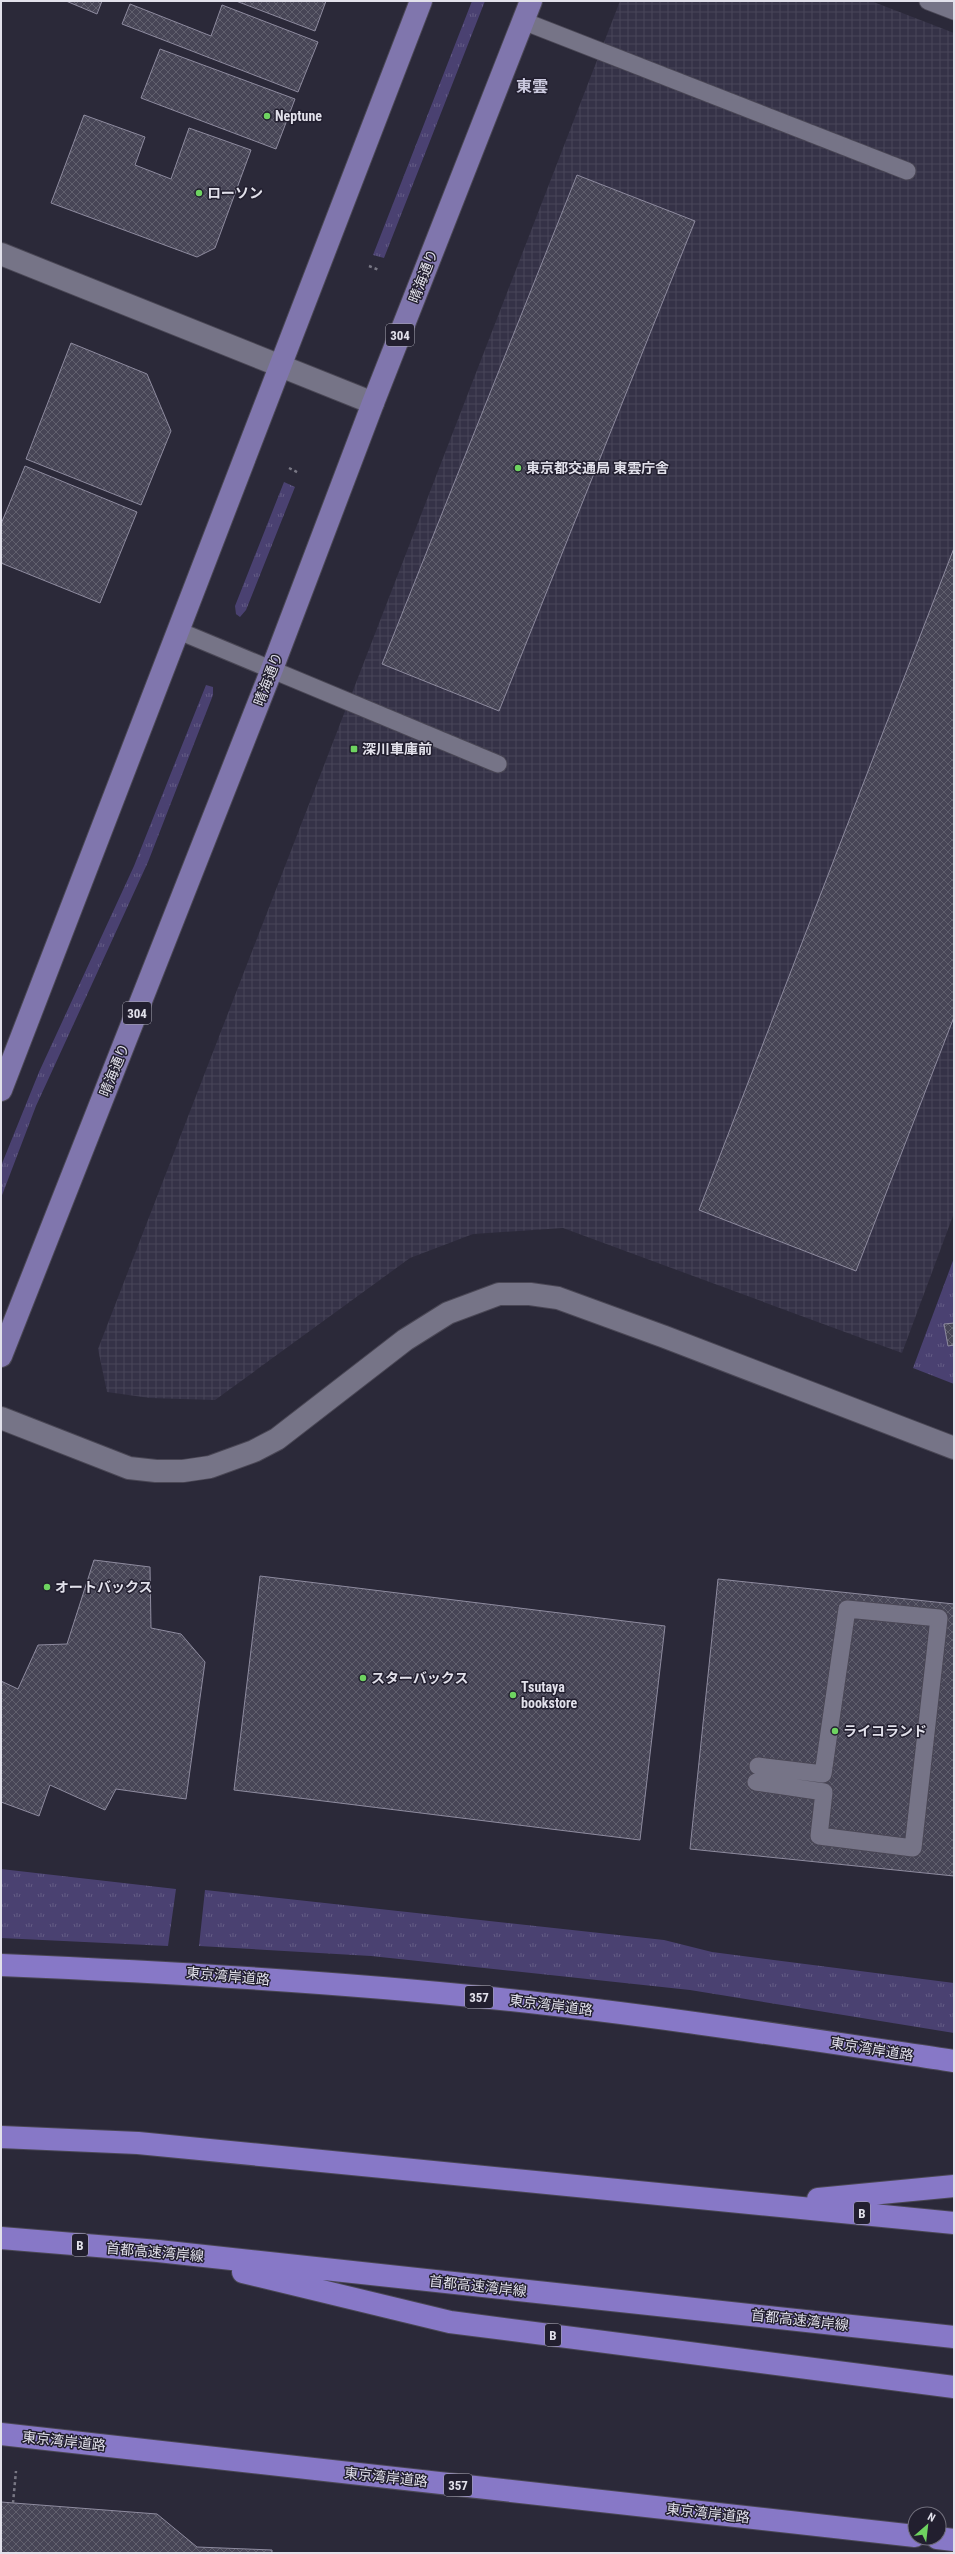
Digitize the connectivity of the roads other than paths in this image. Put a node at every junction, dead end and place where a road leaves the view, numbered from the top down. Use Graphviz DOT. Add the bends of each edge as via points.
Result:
graph roads {
  1 [pos="421,1"];
  2 [pos="531,1"];
  3 [pos="928,1"];
  4 [pos="954,11"];
  5 [pos="523,21"];
  6 [pos="907,172"];
  7 [pos="1,254"];
  8 [pos="280,366"];
  9 [pos="373,403"];
  10 [pos="179,631"];
  11 [pos="272,669"];
  12 [pos="498,764"];
  13 [pos="1,1090"];
  14 [pos="1,1356"];
  15 [pos="1,1418"];
  16 [pos="954,1448"];
  17 [pos="757,1774"];
  18 [pos="1,1965"];
  19 [pos="954,2061"];
  20 [pos="1,2138"];
  21 [pos="954,2186"];
  22 [pos="769,2204"];
  23 [pos="954,2223"];
  24 [pos="1,2238"];
  25 [pos="158,2251"];
  26 [pos="954,2337"];
  27 [pos="954,2387"];
  28 [pos="1,2434"];
  29 [pos="907,2535"];
  1 -- 8 [label="main road"];
  2 -- 5 [label="main road, 晴海通り / 304"];
  3 -- 4 [label="lane"];
  5 -- 6 [label="lane"];
  5 -- 9 [label="main road, 晴海通り / 304"];
  7 -- 8 [label="street"];
  8 -- 9 [label="street"];
  8 -- 10 [label="main road"];
  9 -- 11 [label="main road, 晴海通り / 304"];
  10 -- 11 [label="lane"];
  10 -- 13 [label="main road"];
  11 -- 12 [label="lane"];
  11 -- 14 [label="main road, 晴海通り / 304"];
  15 -- 16 [label="street" via="129,1468 183,1471 210,1467 237,1459 277,1439 405,1340 448,1313 499,1294 530,1294 558,1298 666,1337"];
  17 -- 17 [label="lane" via="824,1792 819,1836 913,1848 939,1618 847,1609 824,1774"];
  18 -- 19 [label="highway, 東京湾岸道路 / 357" via="180,1972 491,1998 819,2040"];
  20 -- 22 [label="highway, B" via="138,2144"];
  21 -- 22 [label="highway"];
  22 -- 23 [label="highway, B"];
  24 -- 25 [label="highway, 首都高速湾岸線 / B"];
  25 -- 26 [label="highway, 首都高速湾岸線 / B"];
  25 -- 27 [label="highway, B" via="450,2322"];
  28 -- 29 [label="highway, 東京湾岸道路 / 357"];
}
